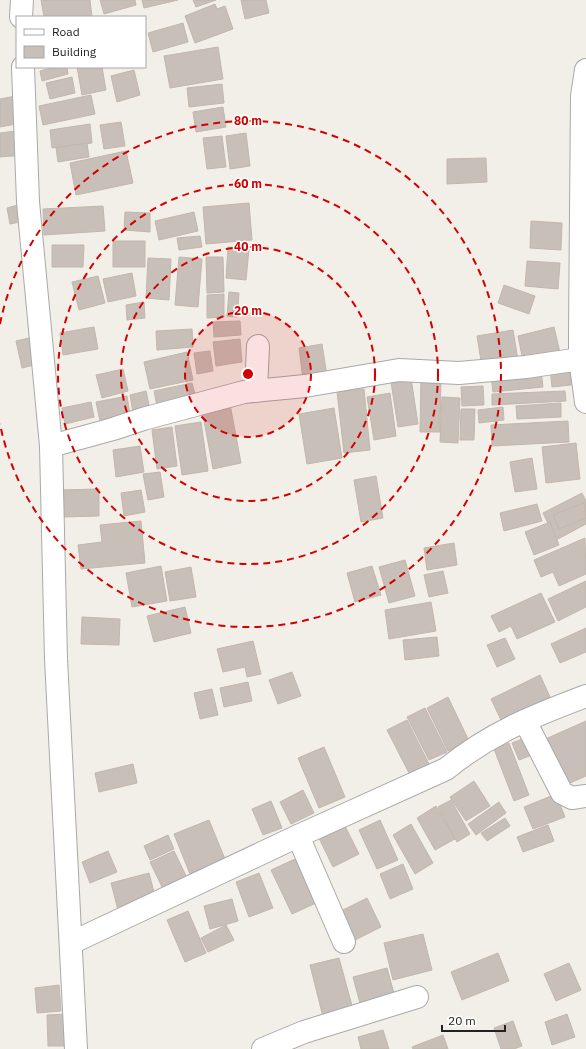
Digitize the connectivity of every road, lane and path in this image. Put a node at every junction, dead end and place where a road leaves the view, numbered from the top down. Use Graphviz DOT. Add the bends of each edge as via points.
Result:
graph roads {
  1 [pos="22,0"];
  2 [pos="21,16"];
  3 [pos="23,68"];
  4 [pos="586,70"];
  5 [pos="583,269"];
  6 [pos="258,346"];
  7 [pos="580,359"];
  8 [pos="256,391"];
  9 [pos="586,402"];
  10 [pos="51,446"];
  11 [pos="586,696"];
  12 [pos="525,721"];
  13 [pos="586,796"];
  14 [pos="298,836"];
  15 [pos="344,942"];
  16 [pos="71,943"];
  17 [pos="417,997"];
  18 [pos="76,1049"];
  19 [pos="263,1049"];
  1 -- 2 [label="street"];
  3 -- 10 [label="street" via="28,202"];
  4 -- 5 [label="street" via="582,96"];
  5 -- 7 [label="street"];
  6 -- 8 [label="street"];
  7 -- 8 [label="street" via="459,373 398,370 306,386"];
  7 -- 9 [label="street"];
  8 -- 10 [label="street" via="209,400"];
  10 -- 16 [label="street" via="56,659"];
  11 -- 12 [label="street"];
  12 -- 13 [label="street" via="562,793 572,798"];
  12 -- 14 [label="street" via="506,728 484,741 446,769"];
  14 -- 15 [label="street"];
  14 -- 16 [label="street"];
  16 -- 18 [label="street"];
  17 -- 19 [label="street" via="304,1032"];
}
